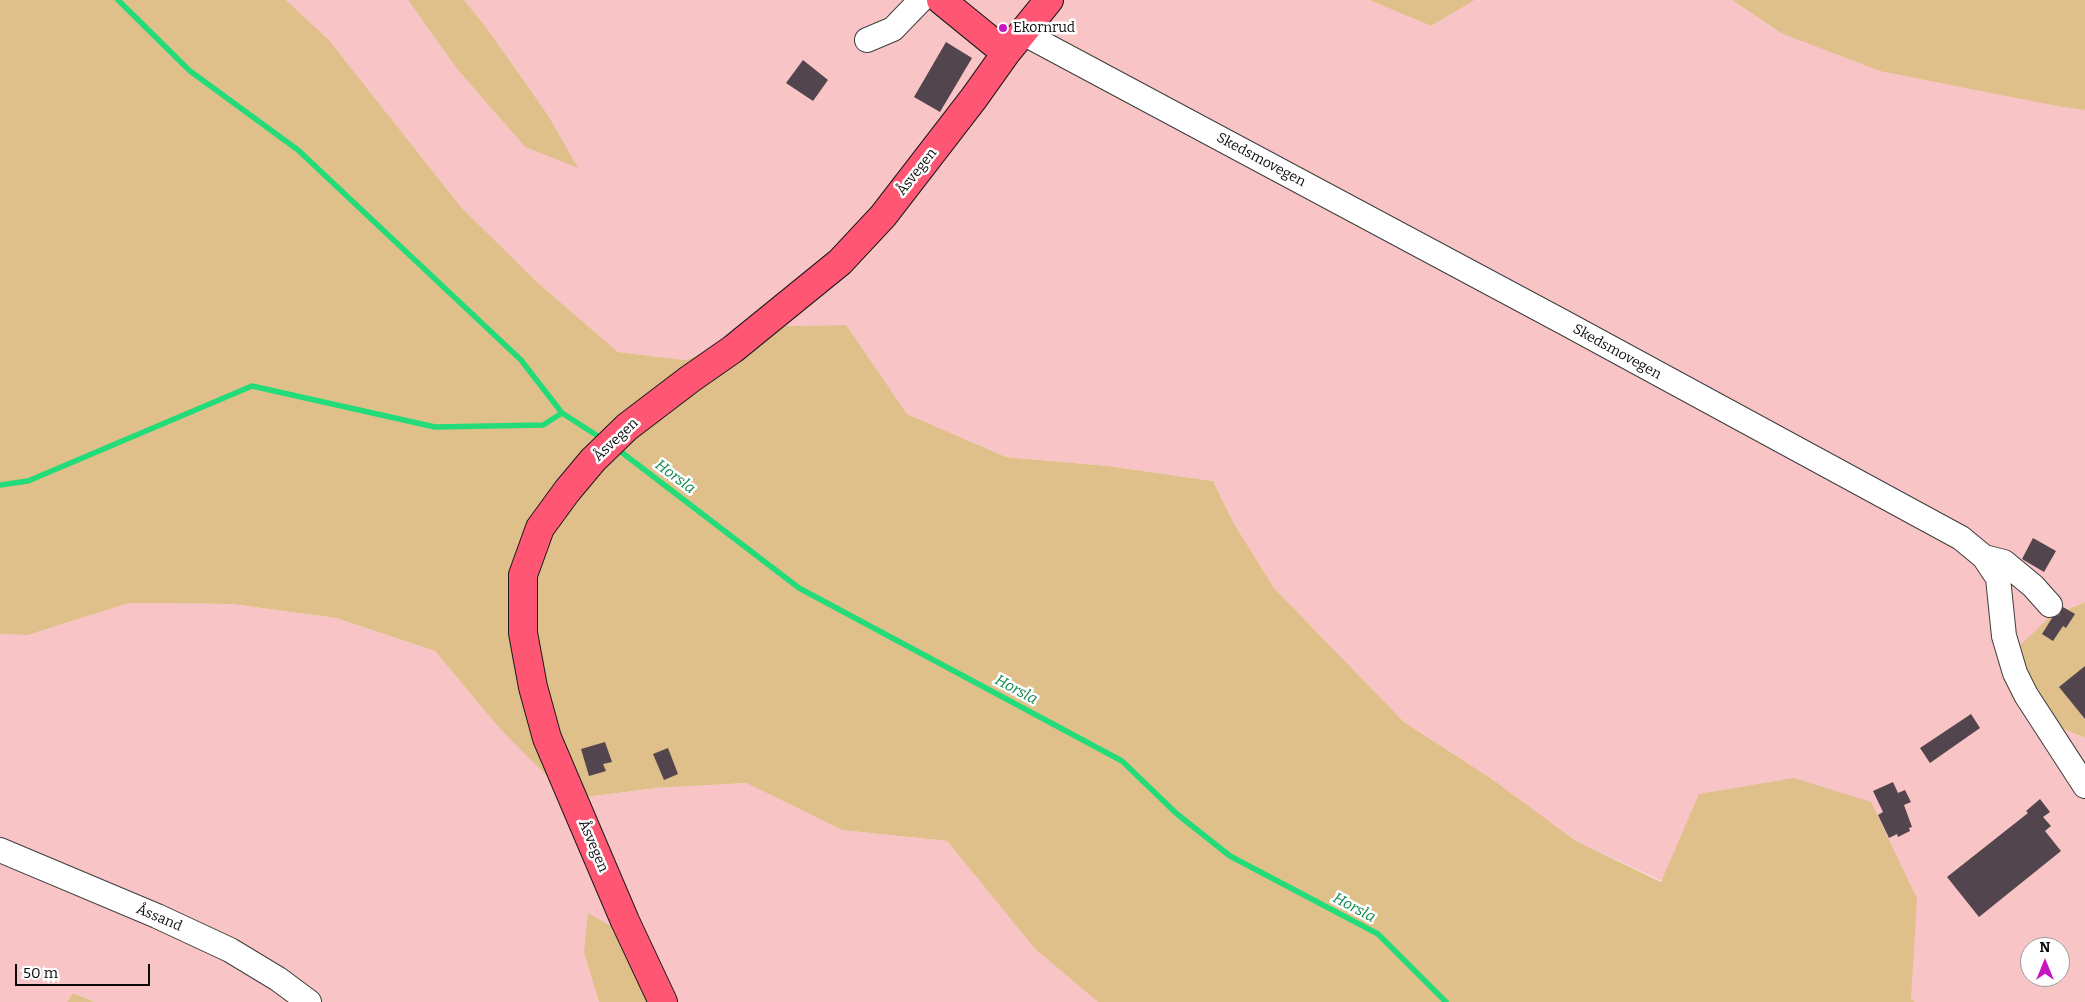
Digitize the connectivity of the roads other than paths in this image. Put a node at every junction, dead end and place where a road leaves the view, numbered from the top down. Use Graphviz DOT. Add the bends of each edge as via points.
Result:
graph roads {
  1 [pos="921,0"];
  2 [pos="941,0"];
  3 [pos="1049,0"];
  4 [pos="867,40"];
  5 [pos="1014,42"];
  6 [pos="1984,557"];
  7 [pos="2050,605"];
  8 [pos="2085,786"];
  9 [pos="0,850"];
  10 [pos="301,1000"];
  11 [pos="663,1002"];
  1 -- 4 [label="street" via="893,29"];
  2 -- 5 [label="main road"];
  3 -- 5 [label="main road, Åsvegen"];
  5 -- 6 [label="street, Skedsmovegen" via="1565,323 1915,512 1961,538"];
  5 -- 11 [label="main road, Åsvegen" via="883,216 840,262 733,349 628,427 593,460 540,528 523,575 522,633 533,687 547,738 621,913"];
  6 -- 7 [label="street" via="2004,562 2034,586"];
  6 -- 8 [label="street, Skedsmovegen" via="1998,578 2004,636 2015,673"];
  9 -- 10 [label="street, Åssand" via="230,950 278,978"];
}
